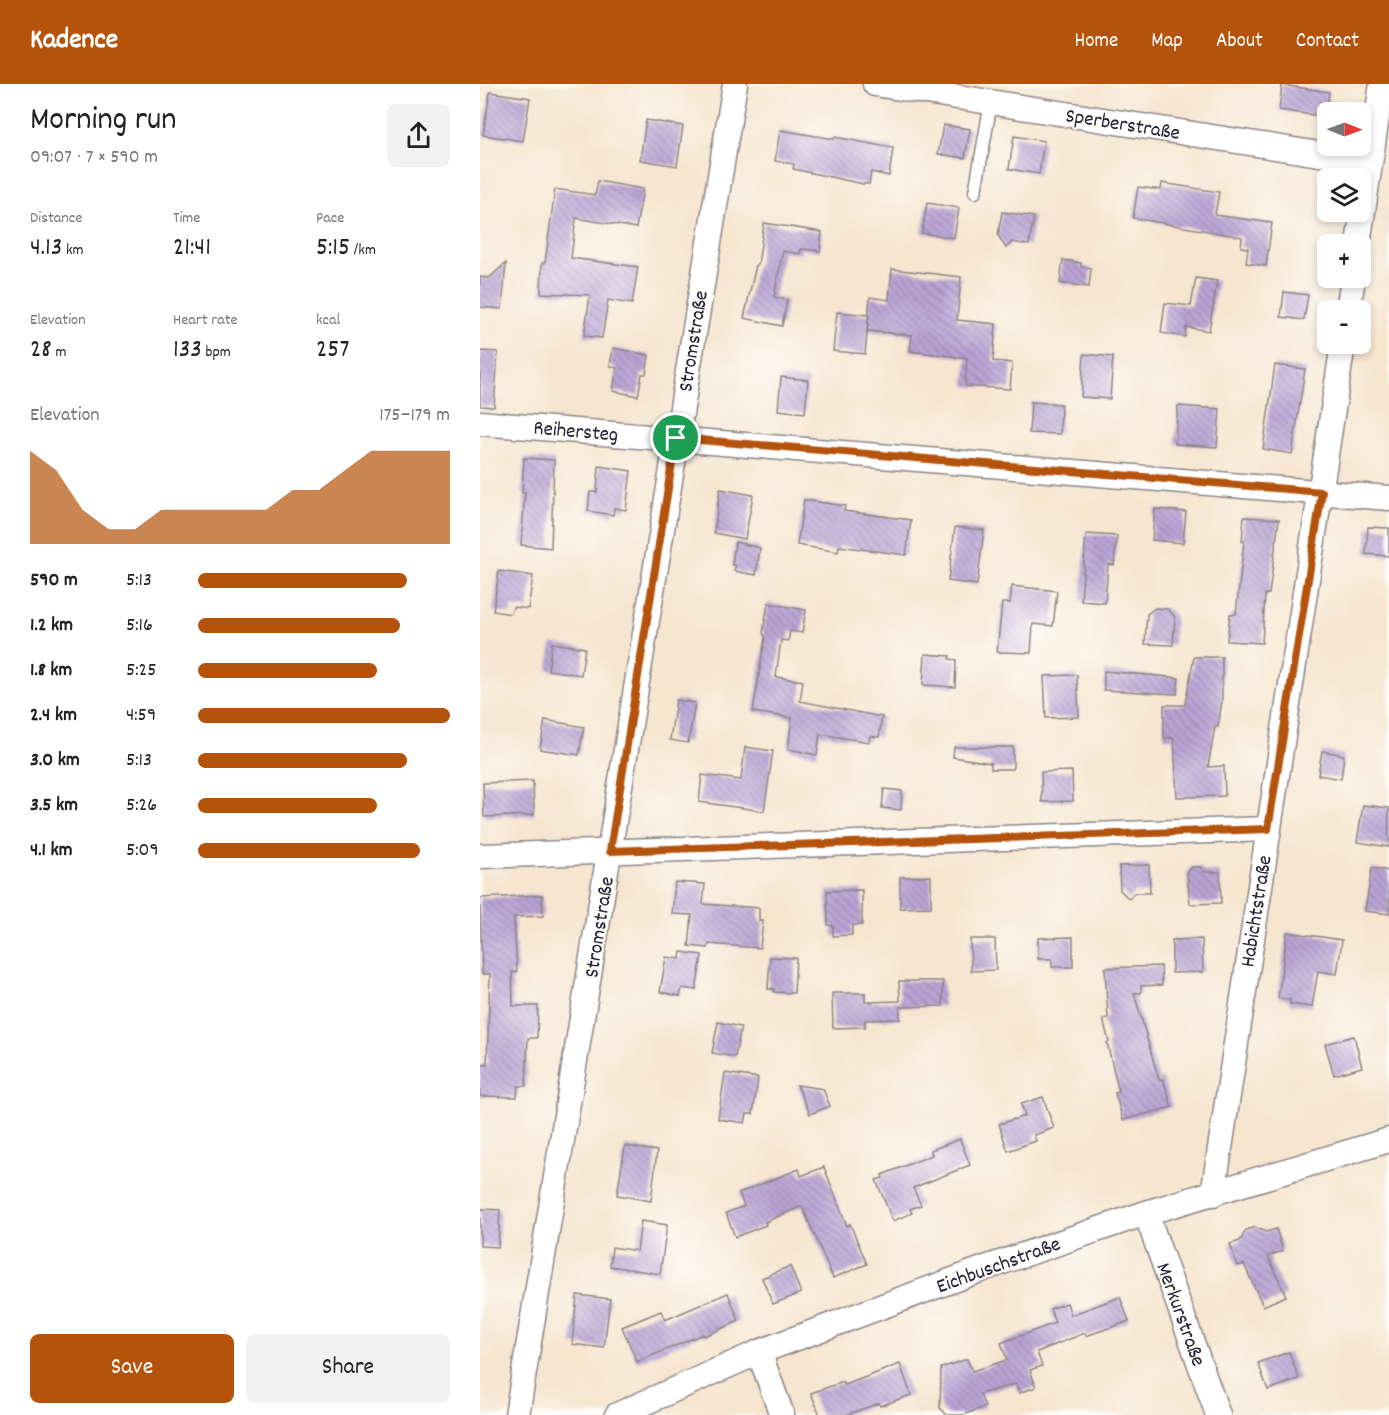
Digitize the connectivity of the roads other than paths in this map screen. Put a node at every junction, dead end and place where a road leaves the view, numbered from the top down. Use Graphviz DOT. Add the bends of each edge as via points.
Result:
graph roads {
  1 [pos="735,84"];
  2 [pos="875,84"];
  3 [pos="1382,84"];
  4 [pos="991,102"];
  5 [pos="1370,162"];
  6 [pos="975,192"];
  7 [pos="1359,234"];
  8 [pos="1342,354"];
  9 [pos="480,423"];
  10 [pos="676,438"];
  11 [pos="1322,492"];
  12 [pos="1389,498"];
  13 [pos="1268,829"];
  14 [pos="610,851"];
  15 [pos="480,856"];
  16 [pos="1389,1140"];
  17 [pos="1213,1194"];
  18 [pos="1146,1213"];
  19 [pos="759,1352"];
  20 [pos="517,1415"];
  21 [pos="617,1415"];
  22 [pos="782,1415"];
  23 [pos="1218,1415"];
  1 -- 10 [label="street, Stromstraße"];
  2 -- 4 [label="street, Sperberstraße"];
  3 -- 5 [label="street"];
  4 -- 5 [label="street, Sperberstraße"];
  4 -- 6 [label="lane"];
  5 -- 7 [label="street"];
  8 -- 11 [label="street, Habichtstraße"];
  9 -- 10 [label="street, Reihersteg"];
  10 -- 11 [label="street, Reihersteg"];
  10 -- 14 [label="street, Stromstraße"];
  11 -- 12 [label="street, Reihersteg"];
  11 -- 13 [label="street, Habichtstraße"];
  13 -- 14 [label="street"];
  13 -- 17 [label="street, Habichtstraße"];
  14 -- 15 [label="street"];
  14 -- 20 [label="street, Stromstraße"];
  16 -- 17 [label="street, Eichbuschstraße"];
  17 -- 18 [label="street, Eichbuschstraße"];
  18 -- 19 [label="street, Eichbuschstraße"];
  18 -- 23 [label="street, Merkurstraße"];
  19 -- 21 [label="street, Eichbuschstraße"];
  19 -- 22 [label="street"];
}
